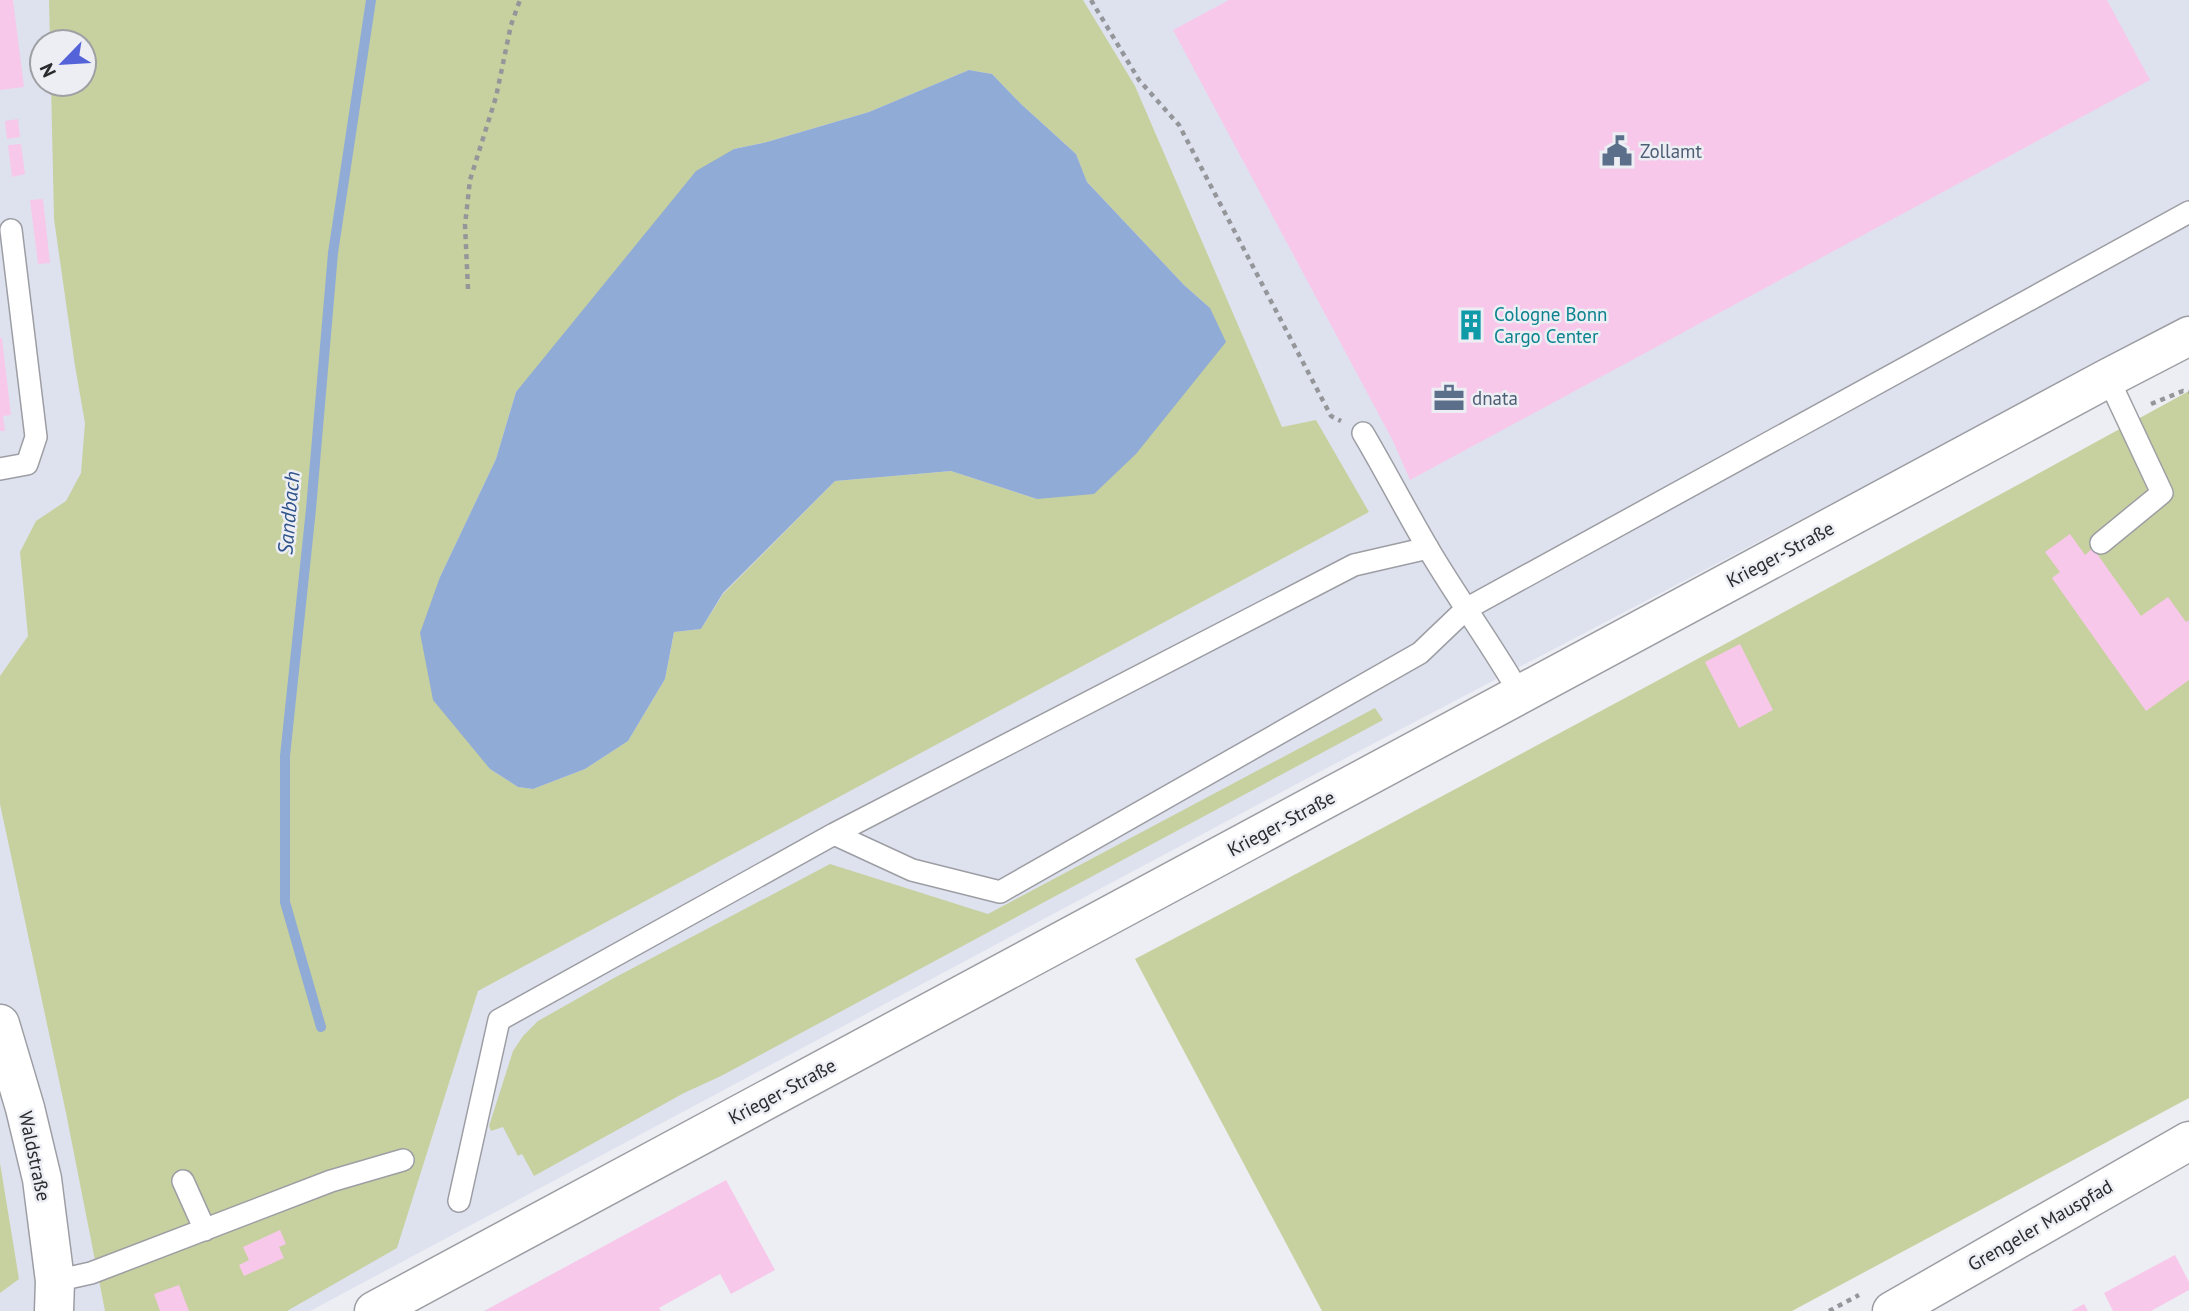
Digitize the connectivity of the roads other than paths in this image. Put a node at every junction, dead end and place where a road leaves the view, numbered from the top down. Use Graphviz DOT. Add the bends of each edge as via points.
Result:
graph roads {
  1 [pos="2189,212"];
  2 [pos="11,230"];
  3 [pos="2189,336"];
  4 [pos="2115,393"];
  5 [pos="1363,433"];
  6 [pos="0,468"];
  7 [pos="2101,543"];
  8 [pos="1428,548"];
  9 [pos="1466,609"];
  10 [pos="1520,694"];
  11 [pos="834,834"];
  12 [pos="0,1024"];
  13 [pos="2189,1140"];
  14 [pos="403,1160"];
  15 [pos="183,1181"];
  16 [pos="459,1201"];
  17 [pos="205,1230"];
  18 [pos="58,1298"];
  19 [pos="374,1311"];
  20 [pos="1892,1311"];
  1 -- 9 [label="lane"];
  2 -- 6 [label="lane" via="36,437 27,464"];
  3 -- 4 [label="street, Krieger-Straße"];
  4 -- 7 [label="lane" via="2162,493"];
  4 -- 10 [label="street, Krieger-Straße"];
  5 -- 8 [label="lane"];
  8 -- 9 [label="lane"];
  8 -- 11 [label="lane" via="1354,565"];
  9 -- 10 [label="lane"];
  9 -- 11 [label="lane" via="1420,653 1000,892 912,870"];
  10 -- 19 [label="street, Krieger-Straße"];
  11 -- 16 [label="lane" via="499,1020"];
  12 -- 18 [label="street, Waldstraße" via="42,1179"];
  13 -- 20 [label="street, Grengeler Mauspfad"];
  14 -- 17 [label="lane" via="331,1181"];
  15 -- 17 [label="lane"];
  17 -- 18 [label="lane" via="91,1273"];
}
